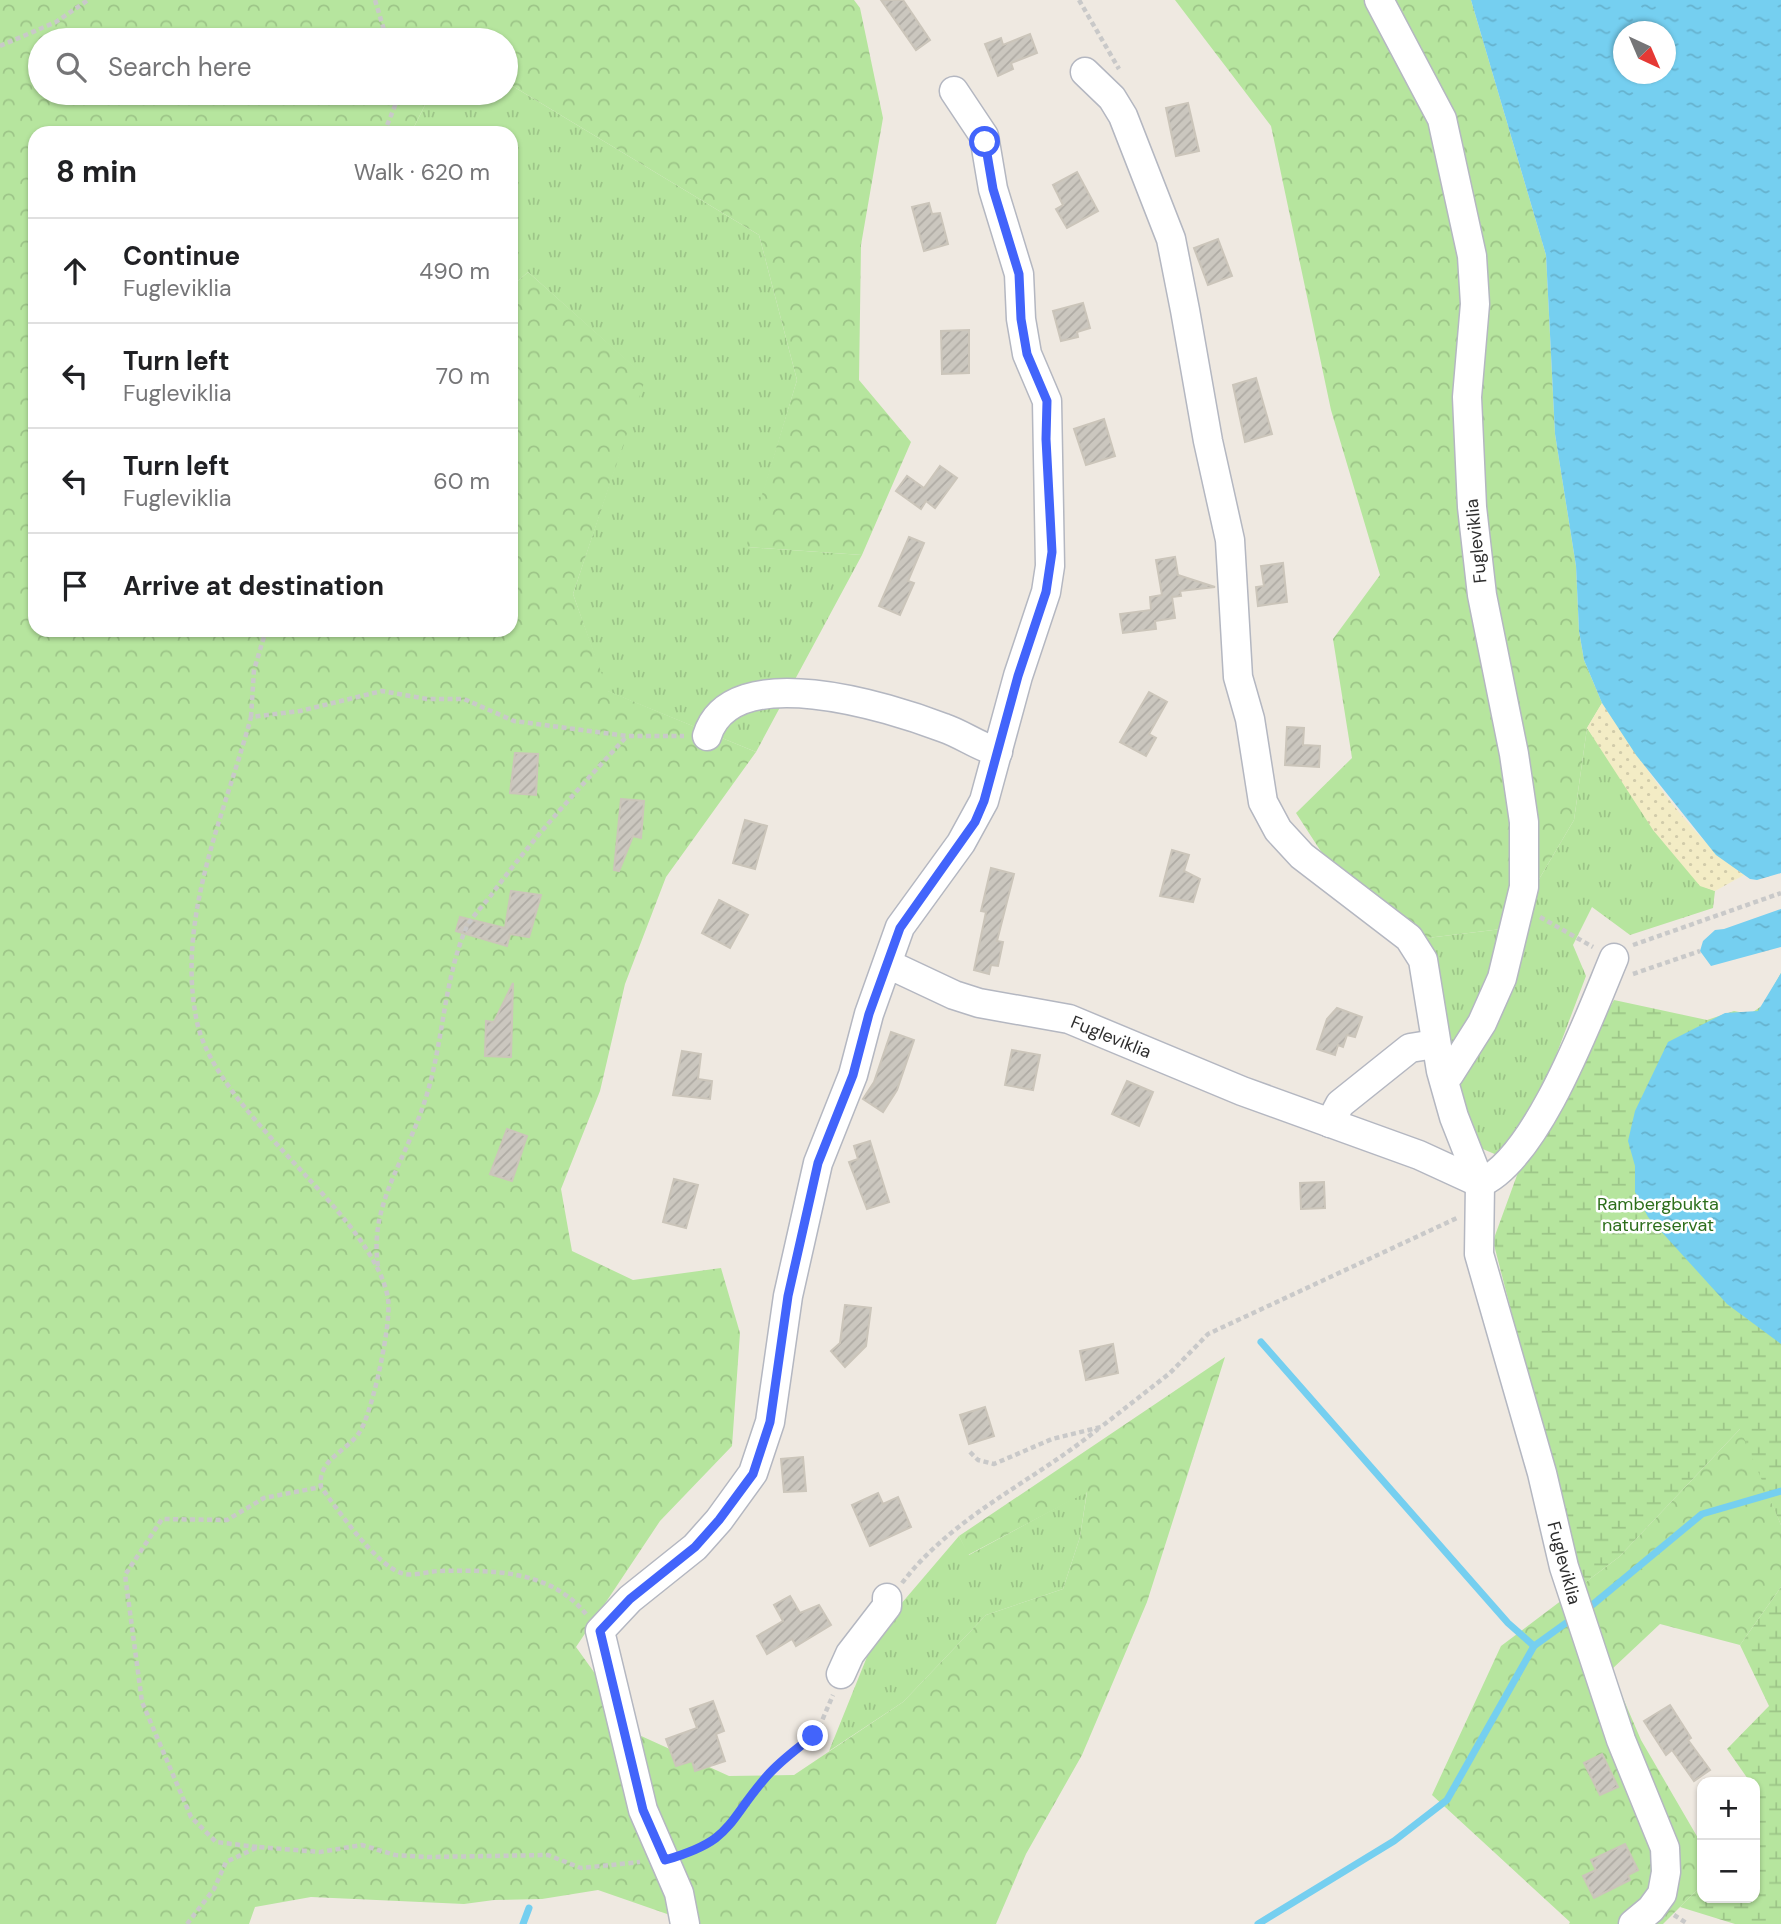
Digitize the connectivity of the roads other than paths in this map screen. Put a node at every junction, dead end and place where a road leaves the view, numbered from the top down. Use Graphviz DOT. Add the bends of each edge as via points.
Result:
graph roads {
  1 [pos="1379,0"];
  2 [pos="1085,72"];
  3 [pos="954,91"];
  4 [pos="707,736"];
  5 [pos="998,752"];
  6 [pos="1614,958"];
  7 [pos="888,964"];
  8 [pos="1435,1044"];
  9 [pos="1444,1077"];
  10 [pos="1330,1123"];
  11 [pos="1480,1183"];
  12 [pos="887,1598"];
  13 [pos="841,1674"];
  14 [pos="685,1924"];
  15 [pos="1633,1924"];
  1 -- 9 [label="street, Fugleviklia" via="1444,126 1472,256 1476,296 1468,378 1469,468 1482,595 1521,804 1526,867 1522,905 1496,996"];
  2 -- 8 [label="street, Fugleviklia" via="1123,116 1171,239 1230,540 1238,677 1267,811 1302,856 1415,945 1423,960"];
  3 -- 5 [label="street" via="984,136 993,189 1019,274 1027,354 1047,401 1051,566"];
  4 -- 5 [label="street" via="718,714 741,700 815,694 939,726"];
  5 -- 7 [label="street" via="975,822 906,917"];
  6 -- 11 [label="street" via="1547,1105 1494,1177"];
  7 -- 10 [label="street, Fugleviklia" via="979,1003 1069,1019"];
  7 -- 14 [label="street" via="808,1196 774,1400 753,1474 695,1547 630,1599 600,1631 643,1810 682,1903"];
  8 -- 9 [label="street, Fugleviklia"];
  8 -- 10 [label="street" via="1410,1048 1339,1104"];
  9 -- 11 [label="street, Fugleviklia"];
  10 -- 11 [label="street, Fugleviklia"];
  11 -- 15 [label="street, Fugleviklia" via="1482,1265 1570,1590 1621,1740 1665,1848 1661,1894"];
  12 -- 13 [label="street" via="887,1606 850,1654"];
}
